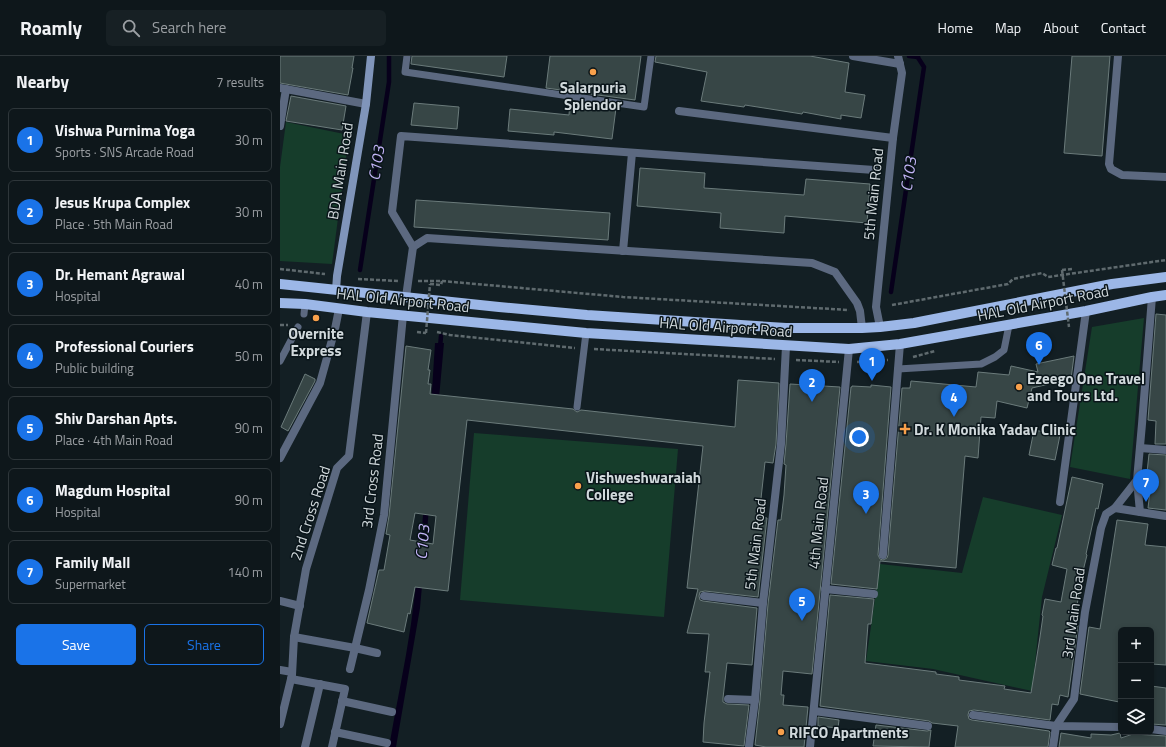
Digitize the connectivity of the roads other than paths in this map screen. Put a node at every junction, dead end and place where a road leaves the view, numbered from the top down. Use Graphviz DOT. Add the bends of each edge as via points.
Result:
graph roads {
  1 [pos="371,56"];
  2 [pos="407,56"];
  3 [pos="651,56"];
  4 [pos="853,56"];
  5 [pos="1118,56"];
  6 [pos="899,60"];
  7 [pos="283,88"];
  8 [pos="366,104"];
  9 [pos="679,112"];
  10 [pos="280,126"];
  11 [pos="893,138"];
  12 [pos="632,153"];
  13 [pos="874,170"];
  14 [pos="1166,177"];
  15 [pos="413,247"];
  16 [pos="623,251"];
  17 [pos="1166,277"];
  18 [pos="280,284"];
  19 [pos="336,290"];
  20 [pos="1166,295"];
  21 [pos="406,297"];
  22 [pos="1152,297"];
  23 [pos="280,303"];
  24 [pos="338,309"];
  25 [pos="1086,311"];
  26 [pos="367,312"];
  27 [pos="403,315"];
  28 [pos="1009,325"];
  29 [pos="298,326"];
  30 [pos="862,328"];
  31 [pos="880,328"];
  32 [pos="586,333"];
  33 [pos="900,344"];
  34 [pos="786,346"];
  35 [pos="849,349"];
  36 [pos="280,361"];
  37 [pos="898,368"];
  38 [pos="577,407"];
  39 [pos="1140,448"];
  40 [pos="1166,450"];
  41 [pos="280,458"];
  42 [pos="1137,480"];
  43 [pos="1060,502"];
  44 [pos="1115,508"];
  45 [pos="1140,512"];
  46 [pos="1166,516"];
  47 [pos="883,555"];
  48 [pos="825,589"];
  49 [pos="874,594"];
  50 [pos="704,596"];
  51 [pos="280,601"];
  52 [pos="763,603"];
  53 [pos="300,606"];
  54 [pos="294,637"];
  55 [pos="355,648"];
  56 [pos="377,653"];
  57 [pos="350,669"];
  58 [pos="280,670"];
  59 [pos="291,676"];
  60 [pos="320,684"];
  61 [pos="728,699"];
  62 [pos="755,700"];
  63 [pos="342,701"];
  64 [pos="282,706"];
  65 [pos="814,711"];
  66 [pos="392,712"];
  67 [pos="973,715"];
  68 [pos="280,724"];
  69 [pos="928,726"];
  70 [pos="1056,726"];
  71 [pos="1118,727"];
  72 [pos="1154,729"];
  73 [pos="1166,731"];
  74 [pos="335,732"];
  75 [pos="387,743"];
  76 [pos="749,746"];
  77 [pos="305,747"];
  78 [pos="332,747"];
  79 [pos="810,747"];
  80 [pos="1053,747"];
  1 -- 8 [label="street, BDA Main Road"];
  2 -- 3 [label="lane" via="405,72 644,106"];
  4 -- 6 [label="street"];
  5 -- 14 [label="street" via="1109,164 1111,169 1122,175"];
  6 -- 11 [label="street, 5th Main Road" via="902,73"];
  7 -- 8 [label="street"];
  7 -- 10 [label="street"];
  8 -- 19 [label="street, BDA Main Road"];
  9 -- 11 [label="street"];
  11 -- 31 [label="street, 5th Main Road" via="876,307"];
  12 -- 13 [label="street"];
  12 -- 15 [label="street" via="401,136 392,212"];
  12 -- 16 [label="street"];
  15 -- 16 [label="street" via="426,238"];
  15 -- 21 [label="street"];
  16 -- 30 [label="street" via="812,263 835,272 857,303"];
  17 -- 31 [label="main road, HAL Old Airport Road" via="1112,284"];
  18 -- 19 [label="main road, HAL Old Airport Road"];
  19 -- 21 [label="main road, HAL Old Airport Road"];
  20 -- 22 [label="main road, HAL Old Airport Road"];
  21 -- 30 [label="main road, HAL Old Airport Road" via="587,315 786,328"];
  22 -- 25 [label="main road, HAL Old Airport Road"];
  22 -- 39 [label="street"];
  23 -- 24 [label="main road, HAL Old Airport Road" via="304,309"];
  24 -- 26 [label="main road, HAL Old Airport Road"];
  24 -- 41 [label="street" via="320,383"];
  25 -- 28 [label="main road, HAL Old Airport Road"];
  25 -- 43 [label="street"];
  26 -- 27 [label="main road, HAL Old Airport Road"];
  26 -- 53 [label="street, 2nd Cross Road" via="348,456 337,468 306,569"];
  27 -- 32 [label="main road, HAL Old Airport Road"];
  27 -- 55 [label="street, 3rd Cross Road" via="384,514"];
  28 -- 33 [label="main road, HAL Old Airport Road"];
  28 -- 37 [label="lane" via="1004,350 981,364"];
  29 -- 36 [label="lane"];
  30 -- 31 [label="main road, HAL Old Airport Road"];
  32 -- 34 [label="main road, HAL Old Airport Road"];
  32 -- 38 [label="lane"];
  33 -- 35 [label="main road, HAL Old Airport Road"];
  33 -- 37 [label="street"];
  34 -- 35 [label="main road, HAL Old Airport Road"];
  34 -- 52 [label="street, 5th Main Road" via="781,444"];
  35 -- 48 [label="street, 4th Main Road"];
  37 -- 47 [label="street"];
  39 -- 40 [label="street"];
  39 -- 42 [label="street"];
  42 -- 44 [label="street, 3rd Main Road"];
  42 -- 45 [label="street"];
  44 -- 45 [label="street"];
  44 -- 70 [label="street, 3rd Main Road" via="1106,514 1101,528 1085,612 1074,699"];
  45 -- 46 [label="street"];
  48 -- 49 [label="street"];
  48 -- 65 [label="street, 4th Main Road"];
  50 -- 52 [label="street"];
  51 -- 53 [label="street"];
  52 -- 62 [label="street, 5th Main Road"];
  53 -- 54 [label="street, 2nd Cross Road"];
  54 -- 55 [label="street"];
  54 -- 59 [label="street, 2nd Cross Road"];
  55 -- 56 [label="street"];
  55 -- 57 [label="street, 3rd Cross Road"];
  58 -- 59 [label="street"];
  59 -- 60 [label="street"];
  59 -- 64 [label="street, 2nd Cross Road"];
  60 -- 63 [label="street" via="345,689"];
  60 -- 77 [label="street"];
  61 -- 62 [label="street"];
  62 -- 76 [label="street, 5th Main Road"];
  63 -- 66 [label="street"];
  63 -- 74 [label="street"];
  64 -- 68 [label="street, 2nd Cross Road"];
  65 -- 69 [label="street"];
  65 -- 79 [label="street, 4th Main Road"];
  67 -- 70 [label="street"];
  70 -- 71 [label="street"];
  70 -- 80 [label="street, 3rd Main Road"];
  72 -- 73 [label="street"];
  74 -- 75 [label="street"];
  74 -- 78 [label="street"];
}
